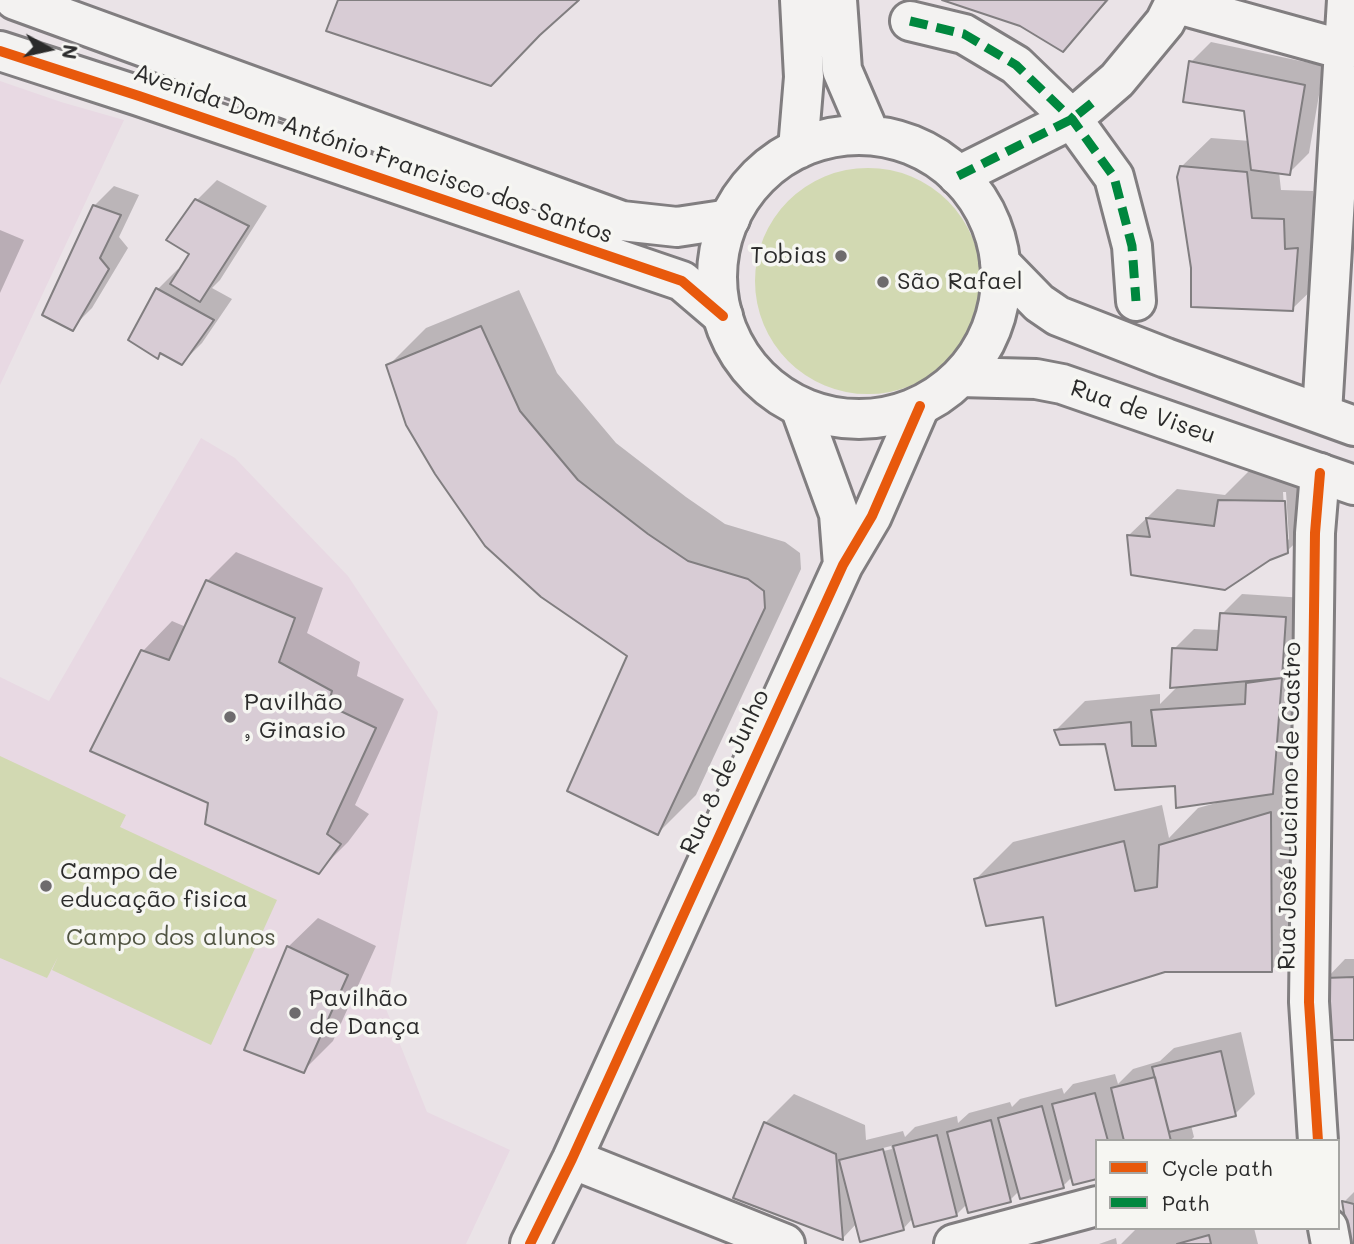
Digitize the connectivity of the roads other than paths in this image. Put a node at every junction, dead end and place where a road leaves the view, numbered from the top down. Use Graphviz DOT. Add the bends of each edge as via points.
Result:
graph roads {
  1 [pos="800,0"];
  2 [pos="837,0"];
  3 [pos="1347,0"];
  4 [pos="23,1"];
  5 [pos="1175,1"];
  6 [pos="910,21"];
  7 [pos="1344,50"];
  8 [pos="0,51"];
  9 [pos="1072,119"];
  10 [pos="870,135"];
  11 [pos="798,149"];
  12 [pos="958,176"];
  13 [pos="1344,217"];
  14 [pos="730,219"];
  15 [pos="1000,263"];
  16 [pos="1136,301"];
  17 [pos="723,316"];
  18 [pos="960,377"];
  19 [pos="920,406"];
  20 [pos="800,407"];
  21 [pos="1338,420"];
  22 [pos="1337,479"];
  23 [pos="844,565"];
  24 [pos="1318,1139"];
  25 [pos="572,1159"];
  26 [pos="1095,1207"];
  27 [pos="530,1244"];
  28 [pos="785,1244"];
  29 [pos="954,1244"];
  1 -- 11 [label="street" via="804,77"];
  2 -- 10 [label="street" via="842,70"];
  3 -- 7 [label="street"];
  4 -- 14 [label="street, Avenida Dom António Francisco dos Santos" via="622,221 677,227"];
  5 -- 7 [label="street"];
  5 -- 9 [label="street" via="1166,22 1117,80"];
  6 -- 9 [label="street" via="964,34 1016,65"];
  7 -- 13 [label="street"];
  8 -- 17 [label="street, Avenida Dom António Francisco dos Santos" via="682,281"];
  9 -- 12 [label="street"];
  9 -- 16 [label="street" via="1114,177 1132,246"];
  10 -- 11 [label="street" via="845,135"];
  10 -- 12 [label="street" via="918,148"];
  11 -- 14 [label="street" via="758,177"];
  12 -- 15 [label="street" via="987,215"];
  13 -- 21 [label="street"];
  14 -- 17 [label="street" via="717,267"];
  15 -- 18 [label="street" via="1001,288 989,336"];
  15 -- 21 [label="street" via="1058,316"];
  17 -- 20 [label="street" via="744,360 779,395"];
  18 -- 19 [label="street"];
  18 -- 22 [label="street, Rua de Viseu" via="1062,384"];
  19 -- 20 [label="street" via="860,419"];
  19 -- 23 [label="street, Rua 8 de Junho" via="872,516"];
  20 -- 23 [label="street" via="839,514"];
  22 -- 24 [label="street, Rua José Luciano de Castro" via="1315,547 1309,988"];
  23 -- 25 [label="street, Rua 8 de Junho"];
  25 -- 27 [label="street, Rua 8 de Junho"];
  25 -- 28 [label="street"];
  26 -- 29 [label="street"];
}
